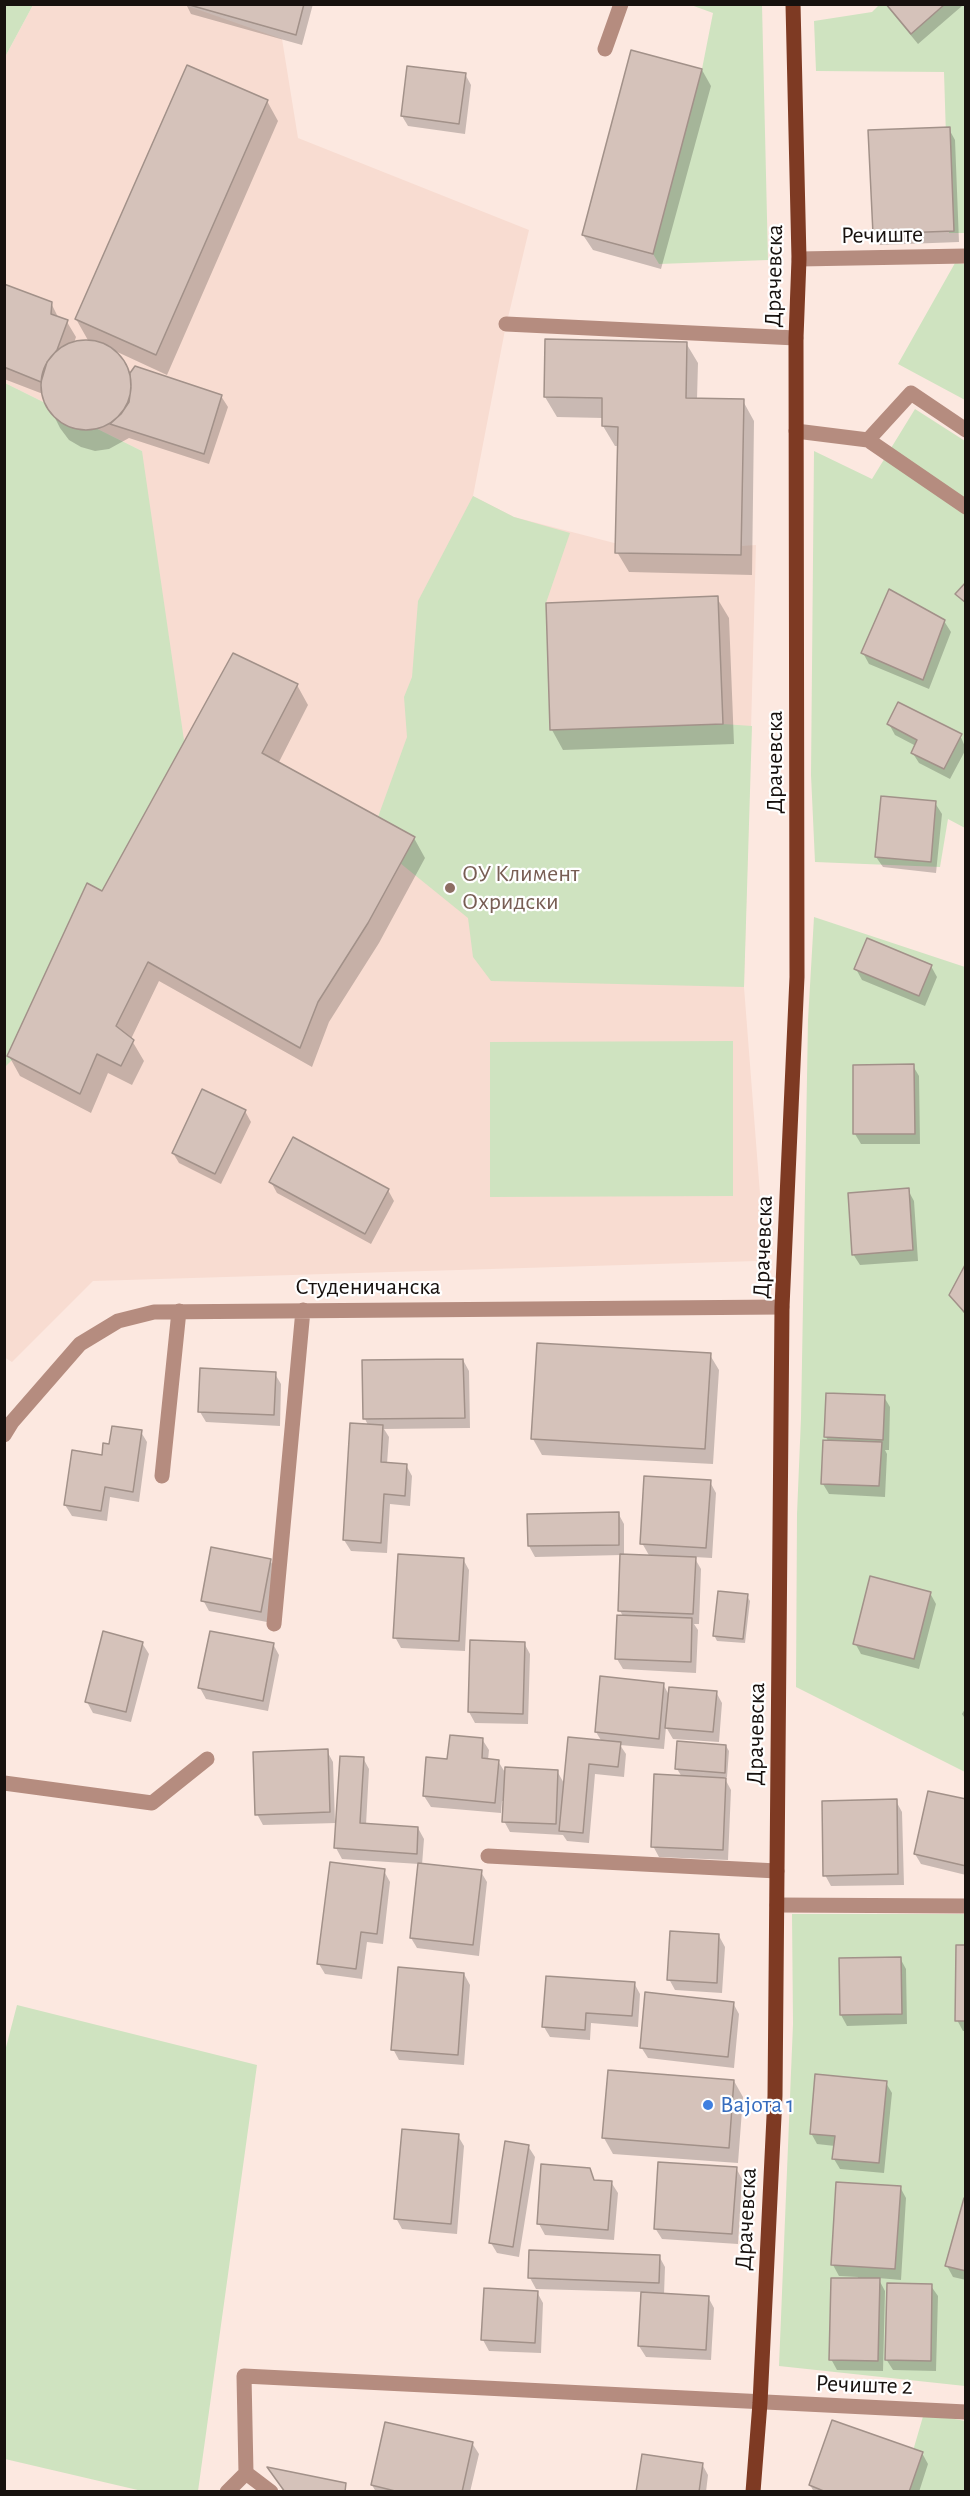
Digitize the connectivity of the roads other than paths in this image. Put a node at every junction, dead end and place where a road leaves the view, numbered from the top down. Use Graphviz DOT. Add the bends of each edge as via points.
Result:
graph roads {
  1 [pos="621,4"];
  2 [pos="793,4"];
  3 [pos="605,49"];
  4 [pos="966,256"];
  5 [pos="799,259"];
  6 [pos="506,324"];
  7 [pos="796,338"];
  8 [pos="966,430"];
  9 [pos="796,431"];
  10 [pos="868,440"];
  11 [pos="966,507"];
  12 [pos="782,1307"];
  13 [pos="303,1310"];
  14 [pos="179,1311"];
  15 [pos="4,1436"];
  16 [pos="162,1476"];
  17 [pos="274,1624"];
  18 [pos="207,1759"];
  19 [pos="4,1783"];
  20 [pos="489,1856"];
  21 [pos="777,1871"];
  22 [pos="777,1905"];
  23 [pos="966,1906"];
  24 [pos="760,2403"];
  25 [pos="966,2412"];
  26 [pos="246,2473"];
  27 [pos="227,2492"];
  28 [pos="271,2492"];
  29 [pos="753,2492"];
  1 -- 3 [label="street"];
  2 -- 5 [label="main road, Драчевска"];
  4 -- 5 [label="street, Речиште"];
  5 -- 7 [label="main road, Драчевска"];
  6 -- 7 [label="street"];
  7 -- 9 [label="main road, Драчевска"];
  8 -- 10 [label="street" via="911,393"];
  9 -- 10 [label="street"];
  9 -- 12 [label="main road, Драчевска" via="797,977"];
  10 -- 11 [label="street"];
  12 -- 13 [label="street, Студеничанска"];
  12 -- 21 [label="main road, Драчевска"];
  13 -- 14 [label="street, Студеничанска"];
  13 -- 17 [label="street"];
  14 -- 15 [label="street, Студеничанска" via="154,1312 118,1321 80,1344"];
  14 -- 16 [label="street"];
  18 -- 19 [label="street" via="152,1803"];
  20 -- 21 [label="street"];
  21 -- 22 [label="main road, Драчевска"];
  22 -- 23 [label="street"];
  22 -- 24 [label="main road, Драчевска" via="775,2096"];
  24 -- 25 [label="street, Речиште 2"];
  24 -- 26 [label="street, Речиште 2" via="244,2376"];
  24 -- 29 [label="main road, Драчевска"];
  26 -- 27 [label="street"];
  26 -- 28 [label="street"];
}
